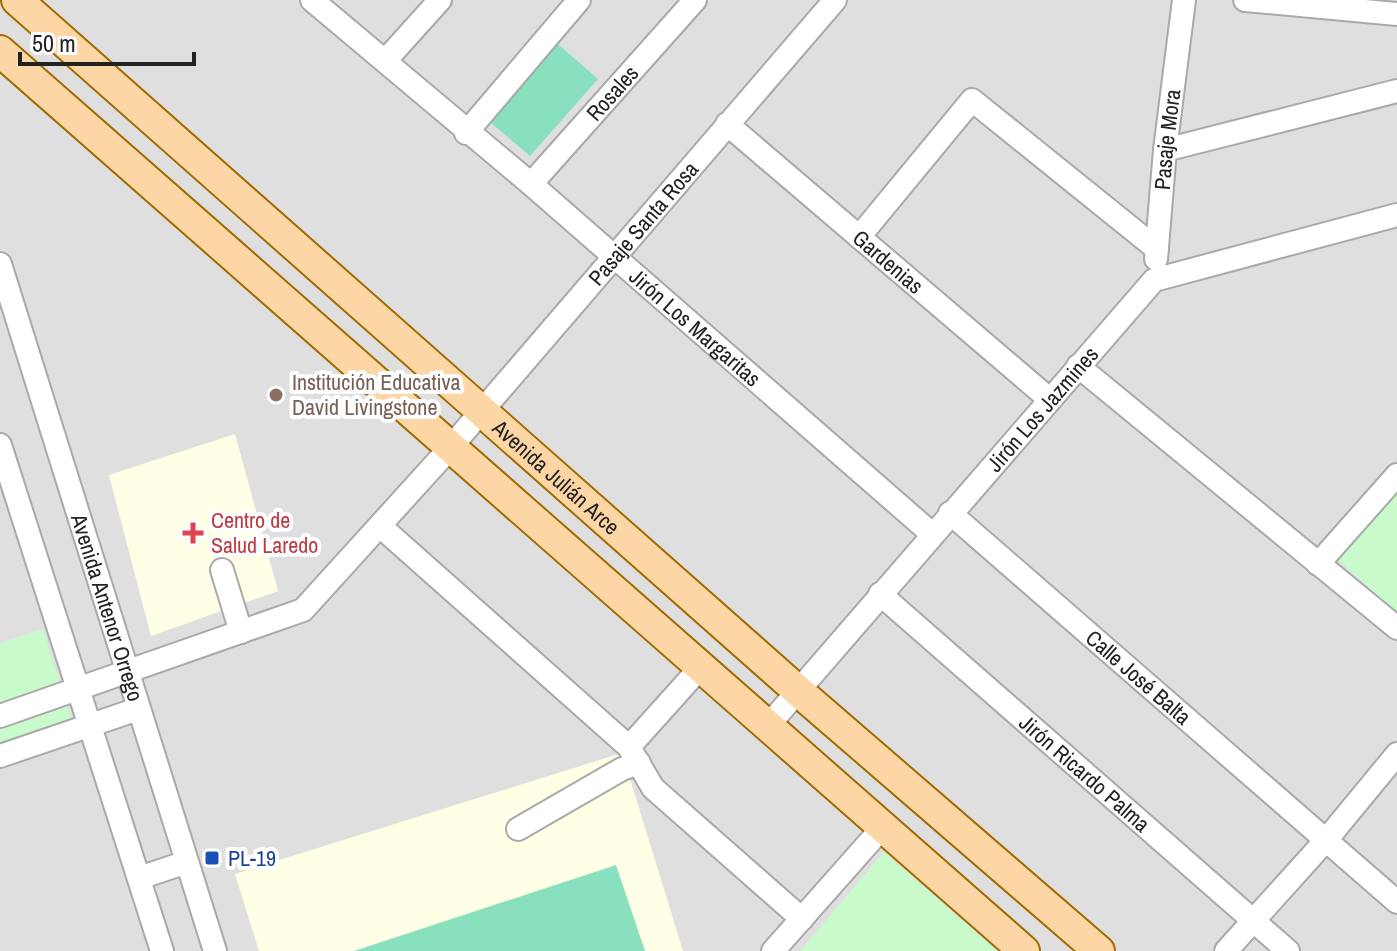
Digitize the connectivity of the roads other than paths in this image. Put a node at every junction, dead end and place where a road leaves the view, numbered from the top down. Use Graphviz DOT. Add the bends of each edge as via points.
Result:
graph roads {
  1 [pos="17,0"];
  2 [pos="312,0"];
  3 [pos="440,0"];
  4 [pos="579,0"];
  5 [pos="695,0"];
  6 [pos="835,0"];
  7 [pos="1184,0"];
  8 [pos="1245,0"];
  9 [pos="1397,14"];
  10 [pos="0,51"];
  11 [pos="385,61"];
  12 [pos="1397,91"];
  13 [pos="727,124"];
  14 [pos="466,133"];
  15 [pos="1165,150"];
  16 [pos="531,184"];
  17 [pos="1397,215"];
  18 [pos="859,237"];
  19 [pos="1157,249"];
  20 [pos="614,256"];
  21 [pos="1,270"];
  22 [pos="1154,280"];
  23 [pos="1078,366"];
  24 [pos="1048,398"];
  25 [pos="481,412"];
  26 [pos="0,445"];
  27 [pos="450,448"];
  28 [pos="1397,475"];
  29 [pos="950,513"];
  30 [pos="380,526"];
  31 [pos="932,534"];
  32 [pos="1318,564"];
  33 [pos="222,570"];
  34 [pos="880,594"];
  35 [pos="1397,628"];
  36 [pos="241,632"];
  37 [pos="699,669"];
  38 [pos="126,674"];
  39 [pos="79,690"];
  40 [pos="797,690"];
  41 [pos="138,709"];
  42 [pos="0,716"];
  43 [pos="90,726"];
  44 [pos="766,728"];
  45 [pos="1397,754"];
  46 [pos="634,755"];
  47 [pos="0,756"];
  48 [pos="882,828"];
  49 [pos="518,829"];
  50 [pos="1327,839"];
  51 [pos="187,862"];
  52 [pos="139,878"];
  53 [pos="1397,902"];
  54 [pos="802,919"];
  55 [pos="1255,919"];
  56 [pos="162,951"];
  57 [pos="215,951"];
  58 [pos="773,951"];
  59 [pos="1024,951"];
  60 [pos="1099,951"];
  61 [pos="1226,951"];
  62 [pos="1288,951"];
  1 -- 25 [label="main road, Avenida Julián Arce"];
  2 -- 11 [label="street, Jirón Los Margaritas"];
  3 -- 11 [label="street"];
  4 -- 14 [label="street"];
  5 -- 16 [label="street, Rosales"];
  6 -- 13 [label="street, Pasaje Santa Rosa"];
  7 -- 15 [label="street, Pasaje Mora"];
  8 -- 9 [label="street"];
  10 -- 27 [label="main road"];
  11 -- 14 [label="street, Jirón Los Margaritas"];
  12 -- 15 [label="street"];
  13 -- 18 [label="street, Gardenias"];
  13 -- 20 [label="street, Pasaje Santa Rosa"];
  14 -- 16 [label="street, Jirón Los Margaritas"];
  15 -- 19 [label="street, Pasaje Mora"];
  16 -- 20 [label="street, Jirón Los Margaritas"];
  17 -- 22 [label="street"];
  18 -- 19 [label="street" via="972,100"];
  18 -- 24 [label="street, Gardenias"];
  19 -- 22 [label="street, Pasaje Mora"];
  20 -- 25 [label="street, Pasaje Santa Rosa"];
  20 -- 31 [label="street, Jirón Los Margaritas"];
  21 -- 38 [label="street, Avenida Antenor Orrego"];
  22 -- 23 [label="street, Jirón Los Jazmines"];
  23 -- 24 [label="street, Jirón Los Jazmines"];
  23 -- 32 [label="street"];
  24 -- 29 [label="street, Jirón Los Jazmines"];
  25 -- 27 [label="street, Pasaje Santa Rosa"];
  25 -- 40 [label="main road, Avenida Julián Arce"];
  26 -- 39 [label="street"];
  27 -- 30 [label="street, Pasaje Santa Rosa"];
  27 -- 37 [label="main road"];
  28 -- 32 [label="street"];
  29 -- 31 [label="street, Jirón Los Jazmines"];
  29 -- 50 [label="street, Calle José Balta"];
  30 -- 36 [label="street, Pasaje Santa Rosa" via="303,610"];
  30 -- 46 [label="street"];
  31 -- 34 [label="street, Jirón Los Jazmines"];
  32 -- 35 [label="street"];
  33 -- 36 [label="street"];
  34 -- 40 [label="street, Jirón Los Jazmines"];
  34 -- 55 [label="street, Jirón Ricardo Palma"];
  36 -- 38 [label="street, Pasaje Santa Rosa"];
  37 -- 44 [label="main road"];
  37 -- 46 [label="street"];
  38 -- 39 [label="street, Pasaje Santa Rosa"];
  38 -- 41 [label="street, Avenida Antenor Orrego"];
  39 -- 42 [label="street, Pasaje Santa Rosa"];
  39 -- 43 [label="street"];
  40 -- 44 [label="street, Jirón Los Jazmines"];
  40 -- 60 [label="main road, Avenida Julián Arce"];
  41 -- 43 [label="street"];
  41 -- 51 [label="street, Avenida Antenor Orrego"];
  43 -- 47 [label="street"];
  43 -- 52 [label="street"];
  44 -- 48 [label="main road"];
  45 -- 50 [label="street"];
  46 -- 49 [label="street" via="622,769"];
  46 -- 54 [label="street" via="653,788"];
  48 -- 54 [label="street"];
  48 -- 59 [label="main road"];
  50 -- 53 [label="street, Calle José Balta"];
  50 -- 55 [label="street"];
  51 -- 52 [label="street"];
  51 -- 57 [label="street, Avenida Antenor Orrego"];
  52 -- 56 [label="street"];
  54 -- 58 [label="street"];
  55 -- 61 [label="street"];
  55 -- 62 [label="street, Jirón Ricardo Palma"];
}
